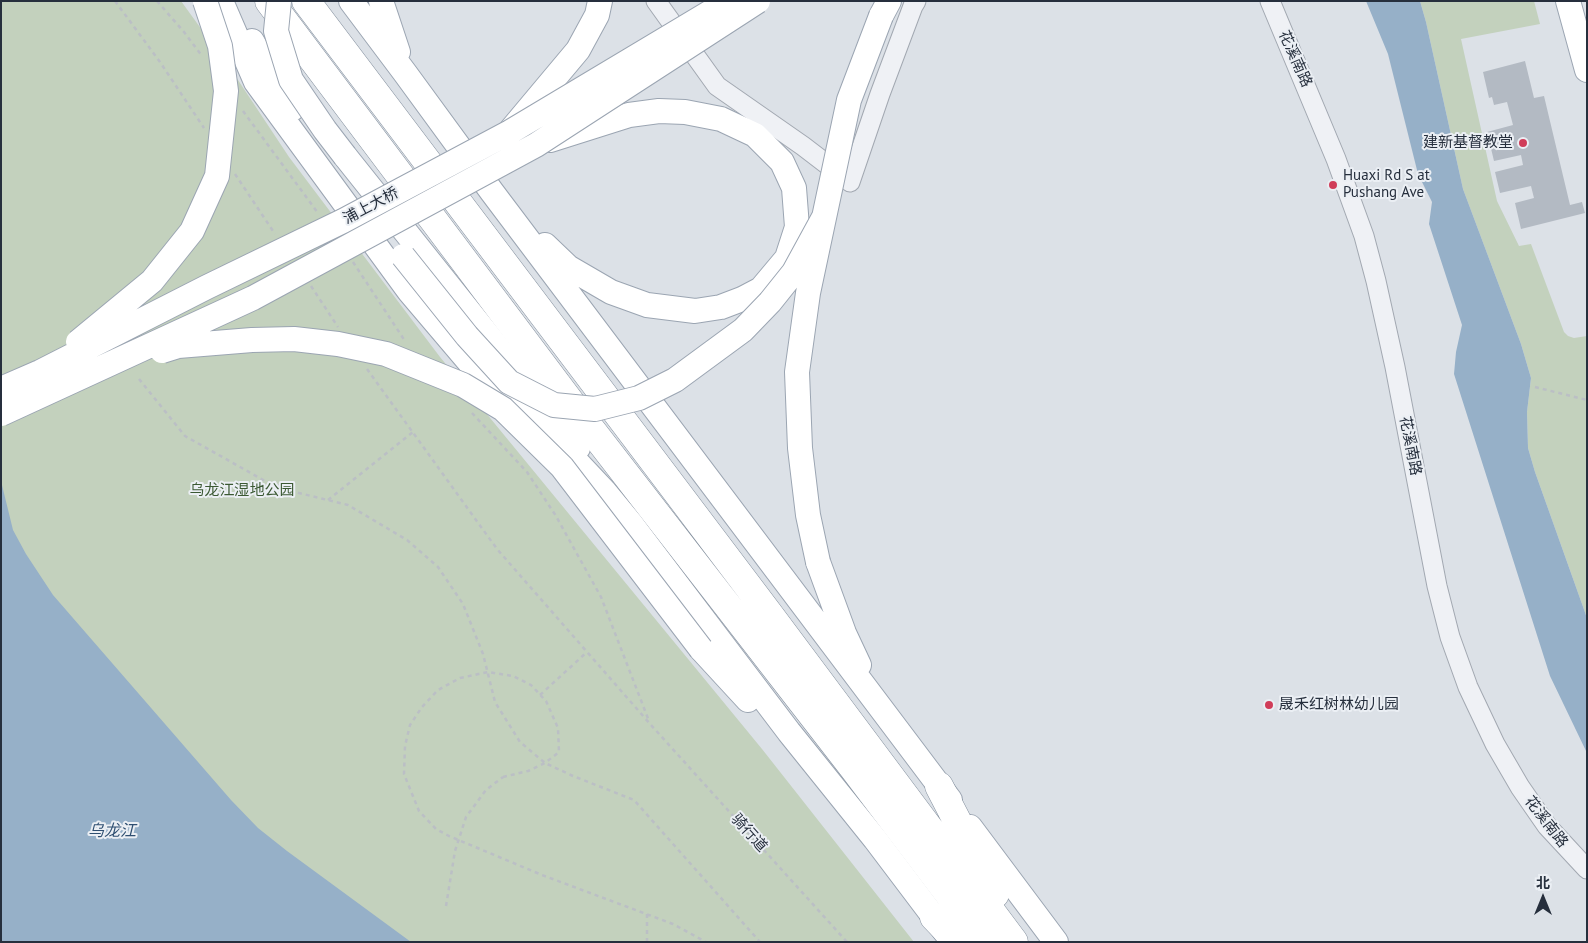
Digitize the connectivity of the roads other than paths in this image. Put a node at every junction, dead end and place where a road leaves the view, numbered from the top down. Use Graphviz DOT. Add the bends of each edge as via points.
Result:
graph roads {
  1 [pos="205,1"];
  2 [pos="221,1"];
  3 [pos="227,1"];
  4 [pos="269,1"];
  5 [pos="279,1"];
  6 [pos="306,1"];
  7 [pos="351,1"];
  8 [pos="381,1"];
  9 [pos="600,1"];
  10 [pos="656,1"];
  11 [pos="729,1"];
  12 [pos="758,1"];
  13 [pos="916,1"];
  14 [pos="1270,1"];
  15 [pos="1568,1"];
  16 [pos="1585,1"];
  17 [pos="885,8"];
  18 [pos="1587,8"];
  19 [pos="1587,70"];
  20 [pos="406,73"];
  21 [pos="510,132"];
  22 [pos="536,145"];
  23 [pos="492,192"];
  24 [pos="824,218"];
  25 [pos="40,372"];
  26 [pos="94,372"];
  27 [pos="1,389"];
  28 [pos="1,414"];
  29 [pos="632,525"];
  30 [pos="880,709"];
  31 [pos="939,786"];
  32 [pos="875,839"];
  33 [pos="1587,869"];
  34 [pos="934,917"];
  35 [pos="952,942"];
  36 [pos="958,942"];
  37 [pos="985,942"];
  38 [pos="1014,942"];
  39 [pos="1020,942"];
  40 [pos="1056,942"];
  1 -- 25 [label="main road, bridge" via="220,46 226,91 217,176 192,231 152,281"];
  2 -- 29 [label="main road" via="256,82 409,291 482,377 573,458"];
  3 -- 24 [label="main road, bridge" via="301,125 467,336 509,382 554,405 595,408 639,398 675,380 743,330 770,302 794,272"];
  4 -- 37 [label="highway" via="580,415"];
  5 -- 29 [label="main road, bridge" via="276,31 291,80 325,130 570,438"];
  6 -- 38 [label="highway"];
  7 -- 20 [label="main road"];
  8 -- 20 [label="main road"];
  9 -- 21 [label="main road" via="598,15 578,50"];
  10 -- 13 [label="street" via="717,86 850,182"];
  11 -- 21 [label="main road, 浦上大桥, bridge"];
  12 -- 22 [label="main road, bridge"];
  14 -- 33 [label="street, 花溪南路" via="1336,159 1368,254 1395,367 1436,586 1450,636 1481,715 1520,788 1547,826"];
  15 -- 19 [label="main road"];
  16 -- 18 [label="main road"];
  17 -- 24 [label="main road, bridge" via="849,100"];
  20 -- 23 [label="main road"];
  21 -- 25 [label="main road, 浦上大桥, bridge" via="343,221"];
  22 -- 23 [label="main road, bridge" via="629,115 685,112 721,119 755,135 782,162 794,188 796,227 788,258 761,289 721,307 695,311 648,305 611,292 568,267"];
  22 -- 26 [label="main road, bridge" via="253,298"];
  23 -- 30 [label="main road"];
  24 -- 30 [label="main road, bridge" via="808,293 798,372 804,487 818,562 844,633"];
  25 -- 27 [label="main road, 浦上大桥, bridge"];
  26 -- 28 [label="main road, bridge"];
  26 -- 32 [label="main road, bridge" via="178,346 294,339 386,354 463,385 503,408 562,467 701,650"];
  29 -- 32 [label="main road"];
  30 -- 31 [label="main road"];
  31 -- 39 [label="highway"];
  31 -- 40 [label="main road"];
  32 -- 34 [label="main road"];
  34 -- 35 [label="main road"];
  34 -- 36 [label="highway"];
}
